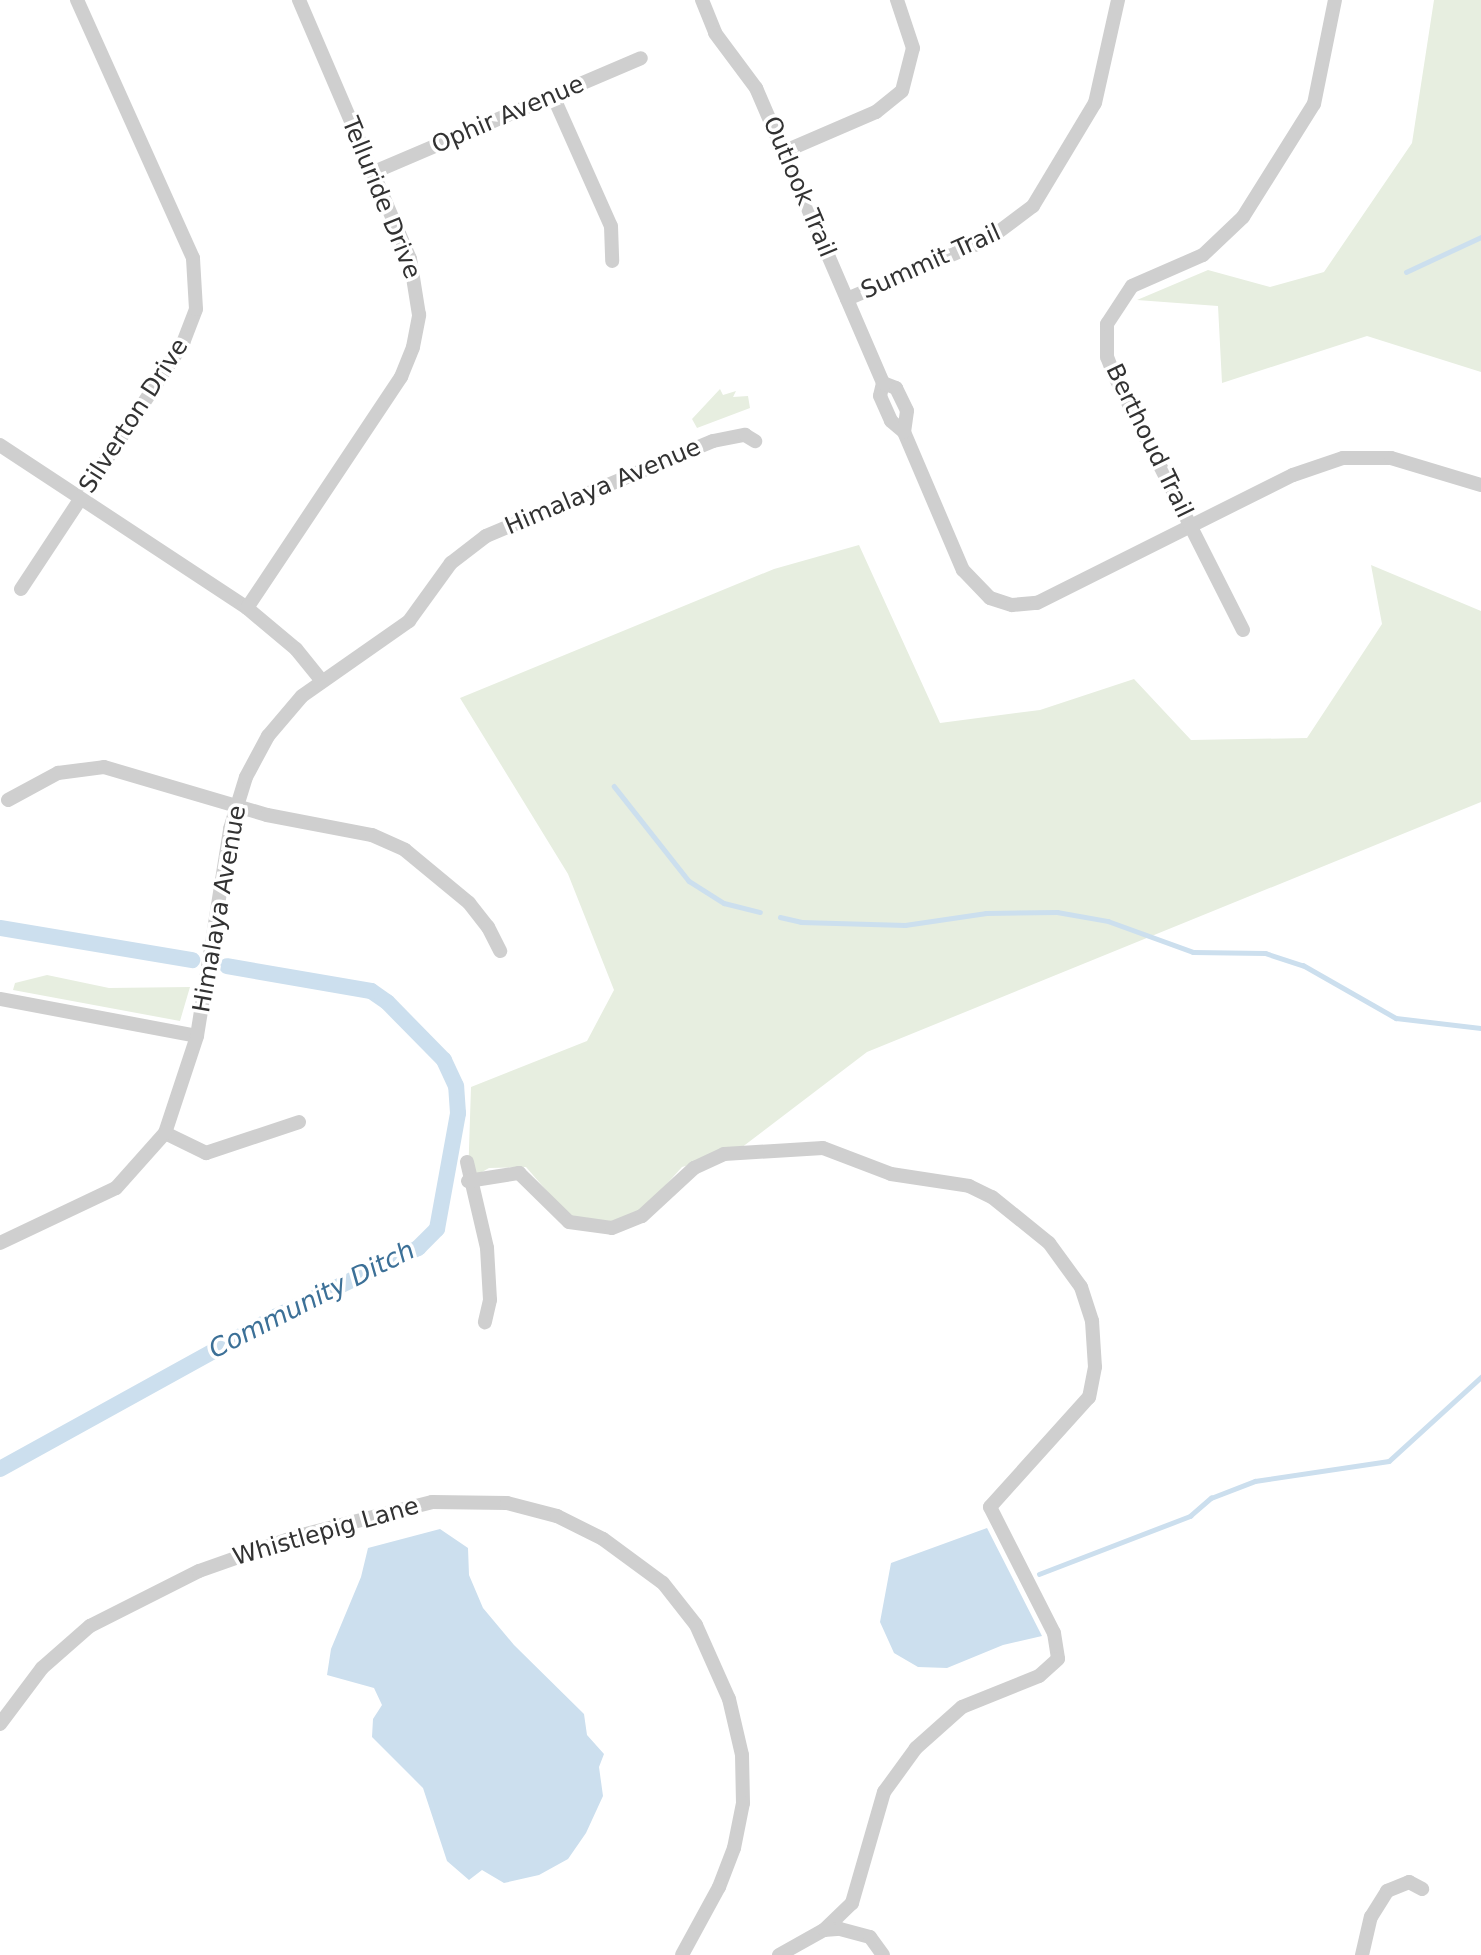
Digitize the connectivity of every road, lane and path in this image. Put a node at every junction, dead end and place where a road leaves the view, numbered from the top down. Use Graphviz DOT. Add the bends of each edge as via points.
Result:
graph roads {
  1 [pos="77,0"];
  2 [pos="299,0"];
  3 [pos="702,0"];
  4 [pos="897,0"];
  5 [pos="1118,0"];
  6 [pos="1335,0"];
  7 [pos="641,58"];
  8 [pos="553,96"];
  9 [pos="783,152"];
  10 [pos="374,172"];
  11 [pos="612,261"];
  12 [pos="847,299"];
  13 [pos="755,441"];
  14 [pos="0,445"];
  15 [pos="1481,485"];
  16 [pos="80,498"];
  17 [pos="1191,526"];
  18 [pos="21,589"];
  19 [pos="247,608"];
  20 [pos="1243,630"];
  21 [pos="321,680"];
  22 [pos="8,800"];
  23 [pos="237,806"];
  24 [pos="499,951"];
  25 [pos="0,999"];
  26 [pos="197,1036"];
  27 [pos="299,1122"];
  28 [pos="165,1133"];
  29 [pos="467,1162"];
  30 [pos="468,1181"];
  31 [pos="0,1243"];
  32 [pos="485,1322"];
  33 [pos="0,1724"];
  34 [pos="1422,1889"];
  35 [pos="824,1930"];
  36 [pos="682,1955"];
  37 [pos="779,1955"];
  38 [pos="883,1955"];
  39 [pos="1362,1955"];
  1 -- 16 [label="street, Silverton Drive" via="193,258 198,288 192,325 183,343"];
  2 -- 10 [label="street, Telluride Drive"];
  3 -- 9 [label="street, Outlook Trail" via="715,33 756,88"];
  4 -- 9 [label="street" via="913,48 902,91 876,113"];
  5 -- 12 [label="street, Summit Trail" via="1095,103 1033,206 1010,228 989,239"];
  6 -- 17 [label="street, Berthoud Trail" via="1314,104 1243,217 1203,255 1132,286 1109,316 1107,356"];
  7 -- 8 [label="street, Ophir Avenue"];
  8 -- 10 [label="street, Ophir Avenue"];
  8 -- 11 [label="street" via="611,226"];
  9 -- 12 [label="street, Outlook Trail"];
  10 -- 19 [label="street, Telluride Drive" via="416,279 419,315 413,348 401,377"];
  12 -- 17 [label="street, Outlook Trail" via="883,383 896,388 907,411 904,432 963,570 990,598 1012,605 1037,603"];
  13 -- 21 [label="street, Himalaya Avenue" via="745,435 713,441 486,536 451,563 409,621"];
  14 -- 16 [label="street"];
  15 -- 17 [label="street, Outlook Trail" via="1391,458 1343,458 1293,475"];
  16 -- 18 [label="street, Silverton Drive"];
  16 -- 19 [label="street"];
  17 -- 20 [label="street, Berthoud Trail"];
  19 -- 21 [label="street" via="296,649"];
  21 -- 23 [label="street, Himalaya Avenue" via="268,736 246,777"];
  22 -- 23 [label="street" via="58,773 84,766 104,767"];
  23 -- 24 [label="street" via="372,835 405,850 469,903"];
  23 -- 26 [label="street, Himalaya Avenue"];
  25 -- 26 [label="street"];
  26 -- 28 [label="street, Himalaya Avenue"];
  27 -- 28 [label="street" via="217,1152 196,1150"];
  28 -- 31 [label="street, Himalaya Avenue" via="135,1172 116,1188"];
  29 -- 30 [label="street"];
  30 -- 32 [label="street" via="487,1248 490,1300"];
  30 -- 35 [label="street" via="519,1173 569,1222 612,1228 642,1216 694,1168 724,1154 823,1148 891,1174 969,1186 992,1197 1049,1242 1081,1287 1092,1321 1095,1367 1089,1396 990,1507 1054,1633 1058,1659 1039,1676 962,1707 916,1748 884,1792 852,1903"];
  33 -- 36 [label="street, Whistlepig Lane" via="42,1668 90,1626 199,1571 319,1530 432,1502 507,1503 557,1516 603,1539 672,1593 696,1625 729,1699 742,1755 742,1810 719,1887"];
  34 -- 39 [label="street" via="1409,1882 1387,1891 1371,1917"];
  35 -- 37 [label="street"];
  35 -- 38 [label="street" via="859,1932 870,1937"];
}
